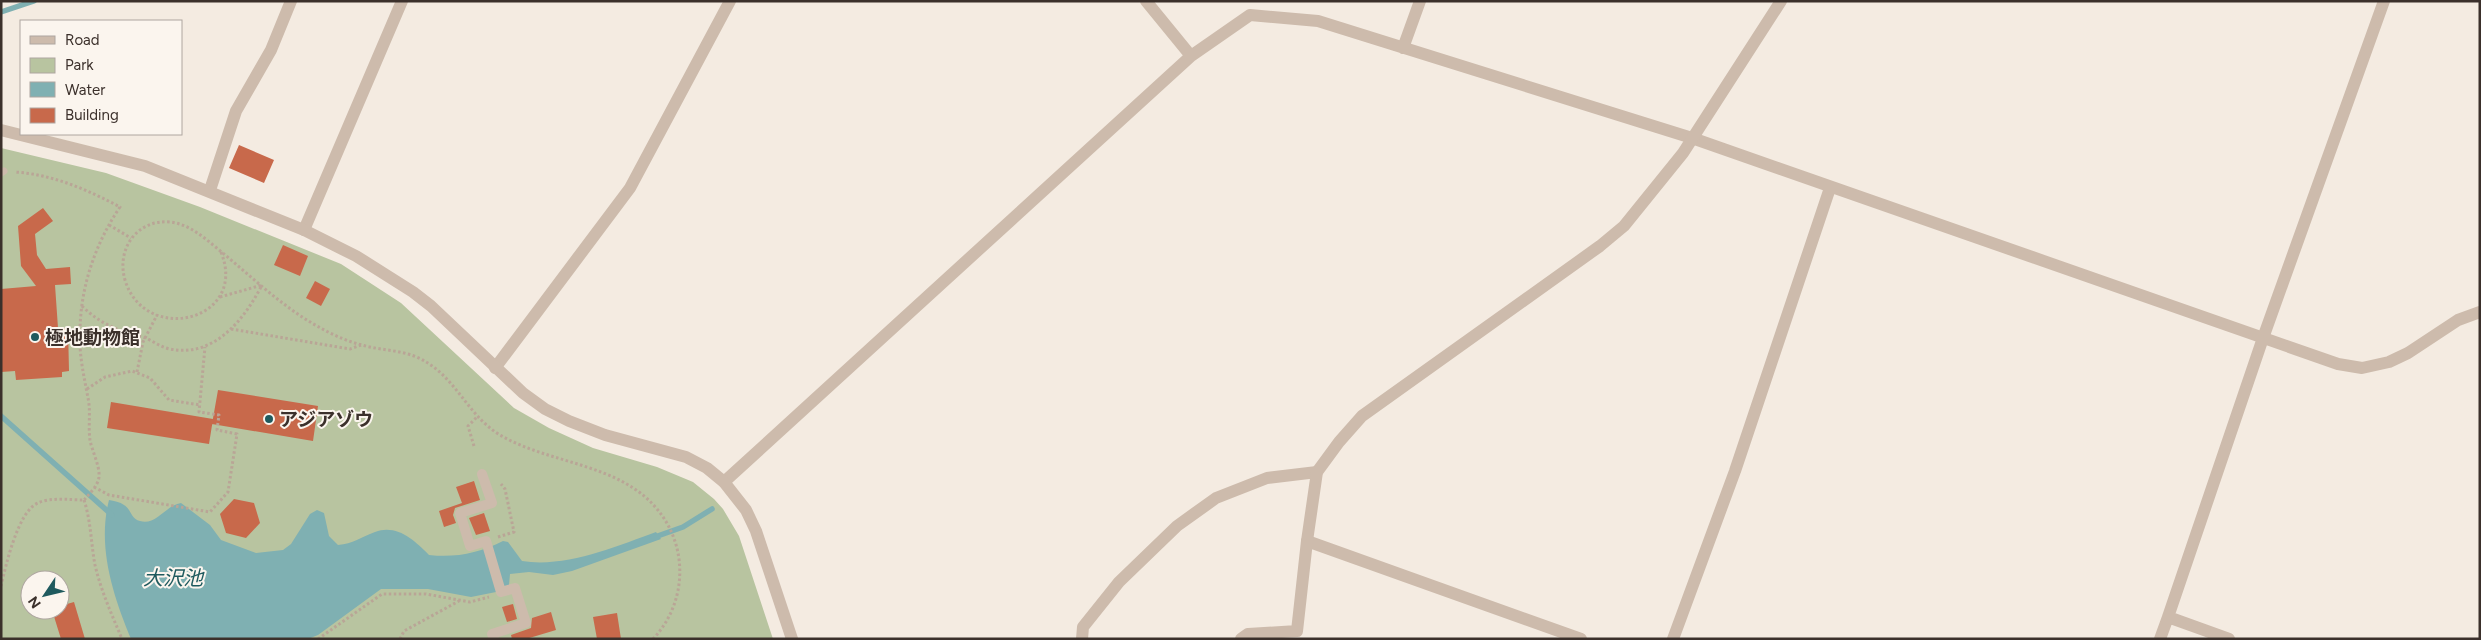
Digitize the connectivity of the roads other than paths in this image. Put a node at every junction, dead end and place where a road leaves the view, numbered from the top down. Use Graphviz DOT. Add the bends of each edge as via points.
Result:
graph roads {
  1 [pos="291,1"];
  2 [pos="402,1"];
  3 [pos="730,1"];
  4 [pos="1146,1"];
  5 [pos="1420,1"];
  6 [pos="1781,1"];
  7 [pos="2384,1"];
  8 [pos="1403,48"];
  9 [pos="1191,56"];
  10 [pos="1,130"];
  11 [pos="20,135"];
  12 [pos="21,135"];
  13 [pos="1692,138"];
  14 [pos="1830,188"];
  15 [pos="210,190"];
  16 [pos="304,230"];
  17 [pos="2480,312"];
  18 [pos="2263,338"];
  19 [pos="495,368"];
  20 [pos="1317,472"];
  21 [pos="482,474"];
  22 [pos="724,482"];
  23 [pos="1307,541"];
  24 [pos="2168,617"];
  25 [pos="1297,635"];
  26 [pos="494,639"];
  27 [pos="792,639"];
  28 [pos="1082,639"];
  29 [pos="1242,639"];
  30 [pos="1581,639"];
  31 [pos="1673,639"];
  32 [pos="2160,639"];
  33 [pos="2229,639"];
  1 -- 15 [label="street" via="271,50 236,111"];
  2 -- 16 [label="street"];
  3 -- 19 [label="street" via="630,188"];
  4 -- 9 [label="street"];
  5 -- 8 [label="street"];
  6 -- 13 [label="street"];
  7 -- 18 [label="street"];
  8 -- 9 [label="street" via="1318,21 1250,15"];
  8 -- 13 [label="street"];
  9 -- 22 [label="street"];
  10 -- 11 [label="street"];
  12 -- 15 [label="street" via="145,166"];
  13 -- 14 [label="street"];
  13 -- 20 [label="street" via="1624,226 1362,416"];
  14 -- 18 [label="street"];
  14 -- 31 [label="street" via="1735,471"];
  15 -- 16 [label="street"];
  16 -- 19 [label="street" via="356,256 406,287 431,306"];
  17 -- 18 [label="street" via="2458,320 2408,353 2389,362 2362,368 2338,364"];
  18 -- 24 [label="street"];
  19 -- 22 [label="street" via="523,393 569,421 605,435 686,457"];
  20 -- 23 [label="street"];
  20 -- 28 [label="street" via="1267,478 1216,498 1177,526 1119,582 1082,627"];
  21 -- 26 [label="street" via="492,503 460,513 470,546 486,541 501,592 515,588 526,623 492,634"];
  22 -- 27 [label="street" via="738,498 756,532"];
  23 -- 25 [label="street"];
  23 -- 30 [label="street"];
  24 -- 32 [label="street"];
  24 -- 33 [label="street"];
  25 -- 29 [label="street" via="1248,634"];
}
